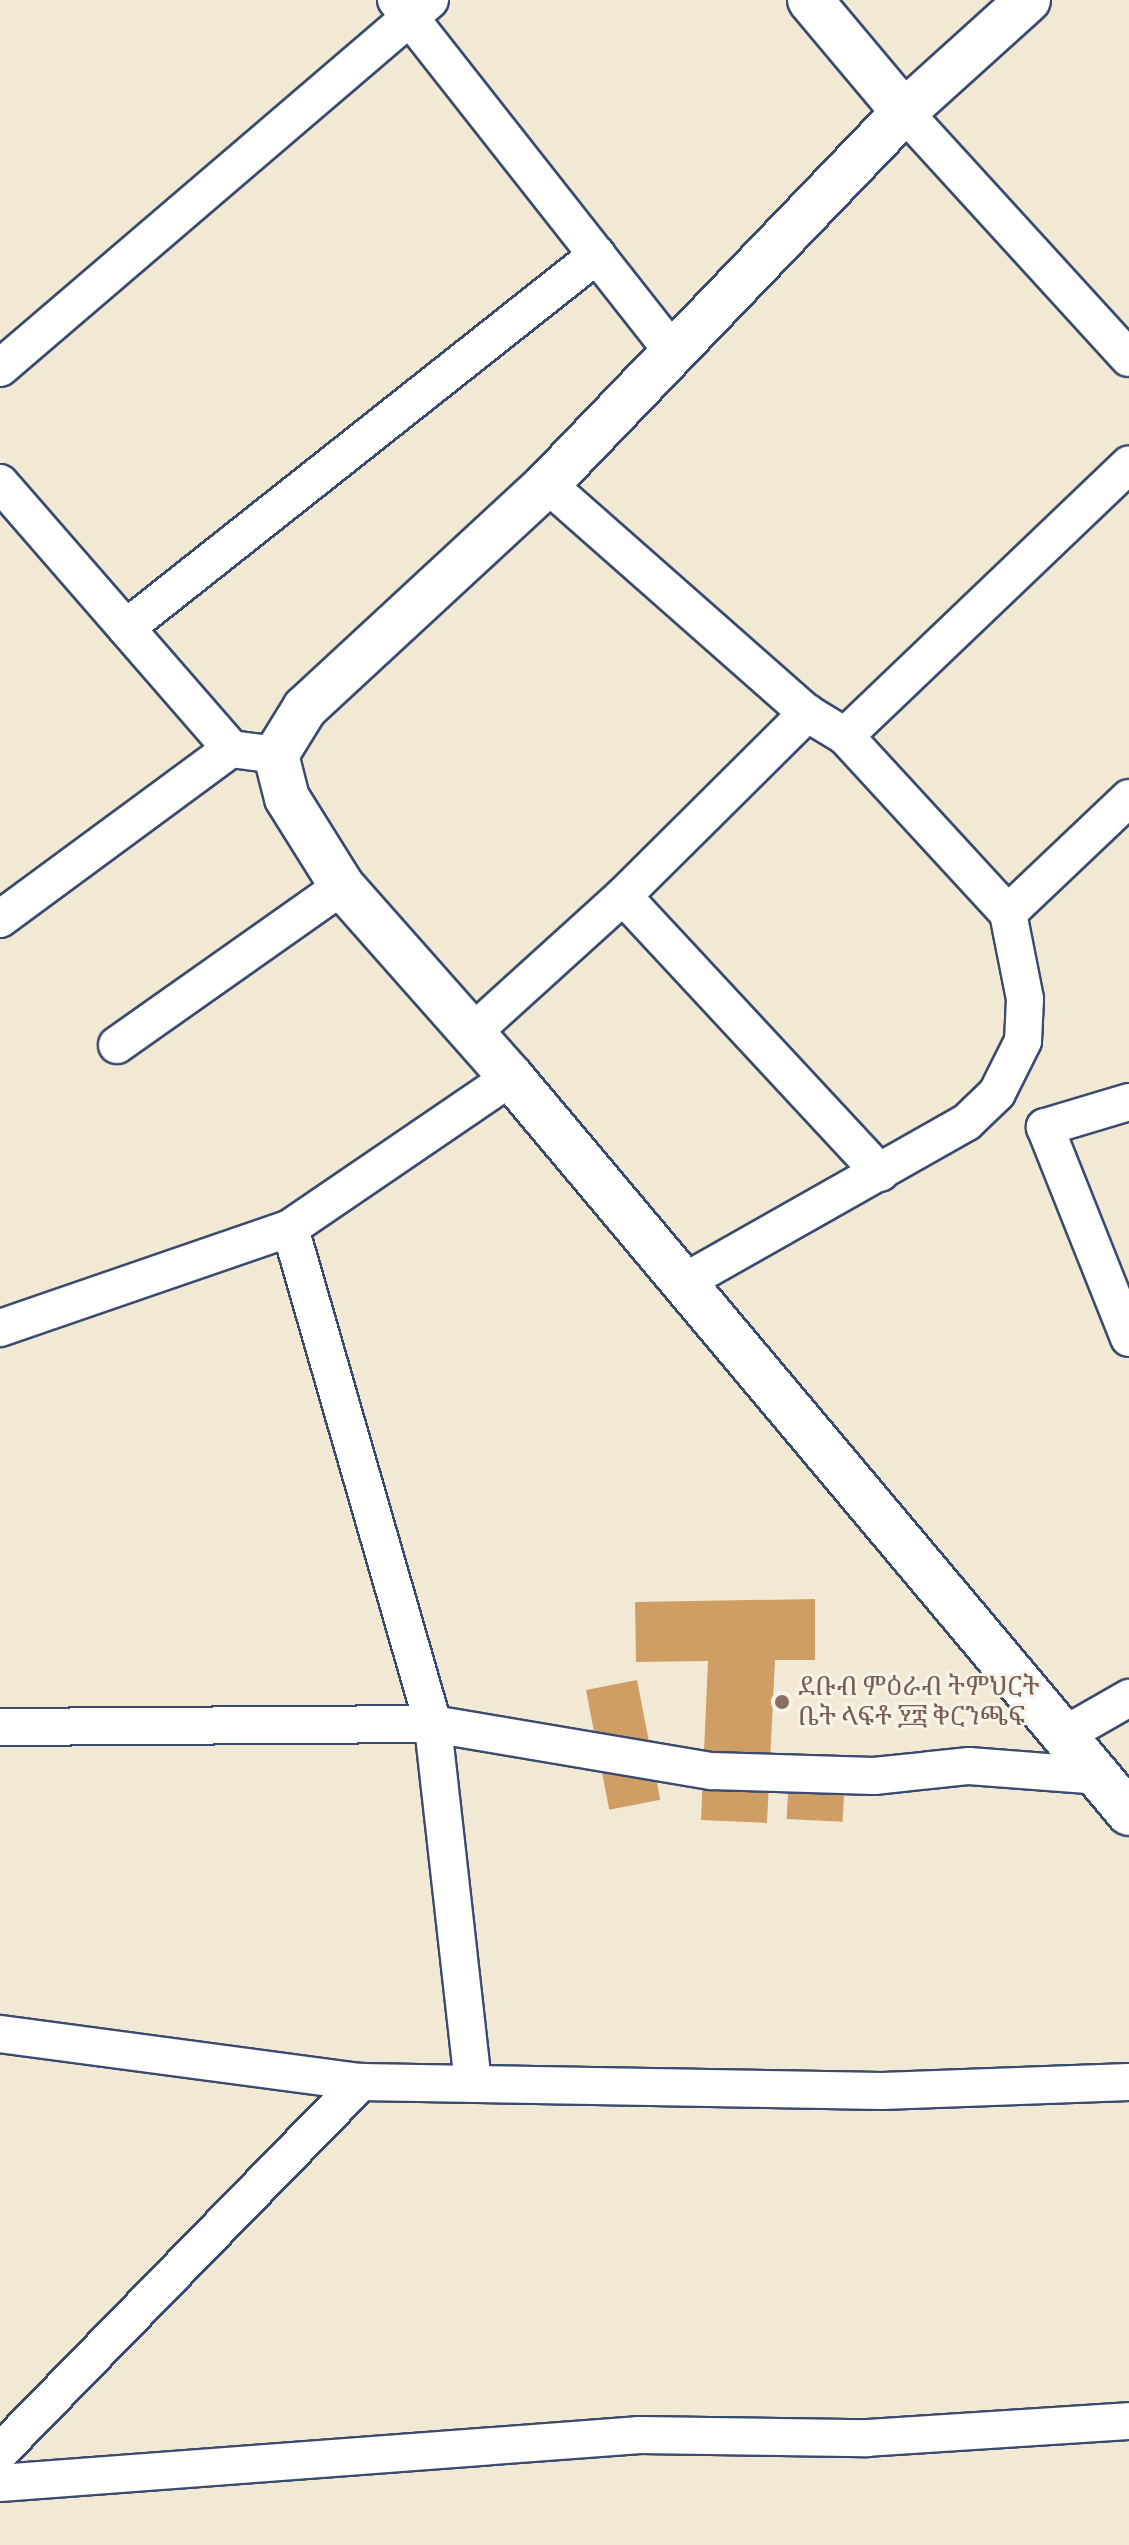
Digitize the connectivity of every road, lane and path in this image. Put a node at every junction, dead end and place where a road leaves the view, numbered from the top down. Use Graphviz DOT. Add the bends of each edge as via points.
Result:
graph roads {
  1 [pos="810,0"];
  2 [pos="1028,0"];
  3 [pos="412,5"];
  4 [pos="904,112"];
  5 [pos="597,255"];
  6 [pos="674,353"];
  7 [pos="1129,358"];
  8 [pos="0,368"];
  9 [pos="1129,465"];
  10 [pos="0,483"];
  11 [pos="547,484"];
  12 [pos="126,628"];
  13 [pos="807,713"];
  14 [pos="845,736"];
  15 [pos="231,749"];
  16 [pos="276,755"];
  17 [pos="1129,798"];
  18 [pos="342,886"];
  19 [pos="623,896"];
  20 [pos="1008,913"];
  21 [pos="2,914"];
  22 [pos="472,1033"];
  23 [pos="117,1045"];
  24 [pos="511,1077"];
  25 [pos="997,1093"];
  26 [pos="1129,1102"];
  27 [pos="1045,1127"];
  28 [pos="880,1173"];
  29 [pos="290,1228"];
  30 [pos="681,1284"];
  31 [pos="0,1328"];
  32 [pos="1129,1338"];
  33 [pos="1129,1698"];
  34 [pos="433,1724"];
  35 [pos="0,1727"];
  36 [pos="1066,1734"];
  37 [pos="1098,1776"];
  38 [pos="1129,1813"];
  39 [pos="13,2036"];
  40 [pos="0,2062"];
  41 [pos="361,2082"];
  42 [pos="1129,2082"];
  43 [pos="473,2083"];
  44 [pos="1129,2421"];
  45 [pos="0,2452"];
  46 [pos="0,2483"];
  1 -- 4 [label="street"];
  2 -- 4 [label="street"];
  3 -- 5 [label="street"];
  3 -- 8 [label="street"];
  4 -- 6 [label="street"];
  4 -- 7 [label="street"];
  5 -- 6 [label="street"];
  5 -- 12 [label="street"];
  6 -- 11 [label="street"];
  9 -- 14 [label="street"];
  10 -- 12 [label="street"];
  11 -- 13 [label="street"];
  11 -- 16 [label="street" via="305,708"];
  12 -- 15 [label="street"];
  13 -- 14 [label="street"];
  13 -- 19 [label="street"];
  14 -- 20 [label="street"];
  15 -- 16 [label="street"];
  15 -- 21 [label="street"];
  16 -- 18 [label="street" via="287,798"];
  17 -- 20 [label="street"];
  18 -- 22 [label="street"];
  18 -- 23 [label="street"];
  19 -- 22 [label="street"];
  19 -- 28 [label="street"];
  20 -- 25 [label="street" via="1025,999 1023,1041"];
  22 -- 24 [label="street"];
  24 -- 29 [label="street"];
  24 -- 30 [label="street"];
  25 -- 27 [label="street"];
  25 -- 28 [label="street" via="967,1122"];
  26 -- 27 [label="street"];
  27 -- 32 [label="street"];
  28 -- 30 [label="street"];
  29 -- 31 [label="street"];
  29 -- 34 [label="street"];
  30 -- 36 [label="street"];
  33 -- 36 [label="street"];
  34 -- 35 [label="street"];
  34 -- 37 [label="street" via="712,1771 874,1776 969,1766"];
  34 -- 43 [label="street"];
  36 -- 37 [label="street"];
  37 -- 38 [label="street"];
  39 -- 40 [label="street"];
  39 -- 41 [label="street"];
  41 -- 43 [label="street"];
  41 -- 45 [label="street"];
  42 -- 43 [label="street" via="882,2091"];
  44 -- 46 [label="street" via="867,2438 640,2435"];
}
